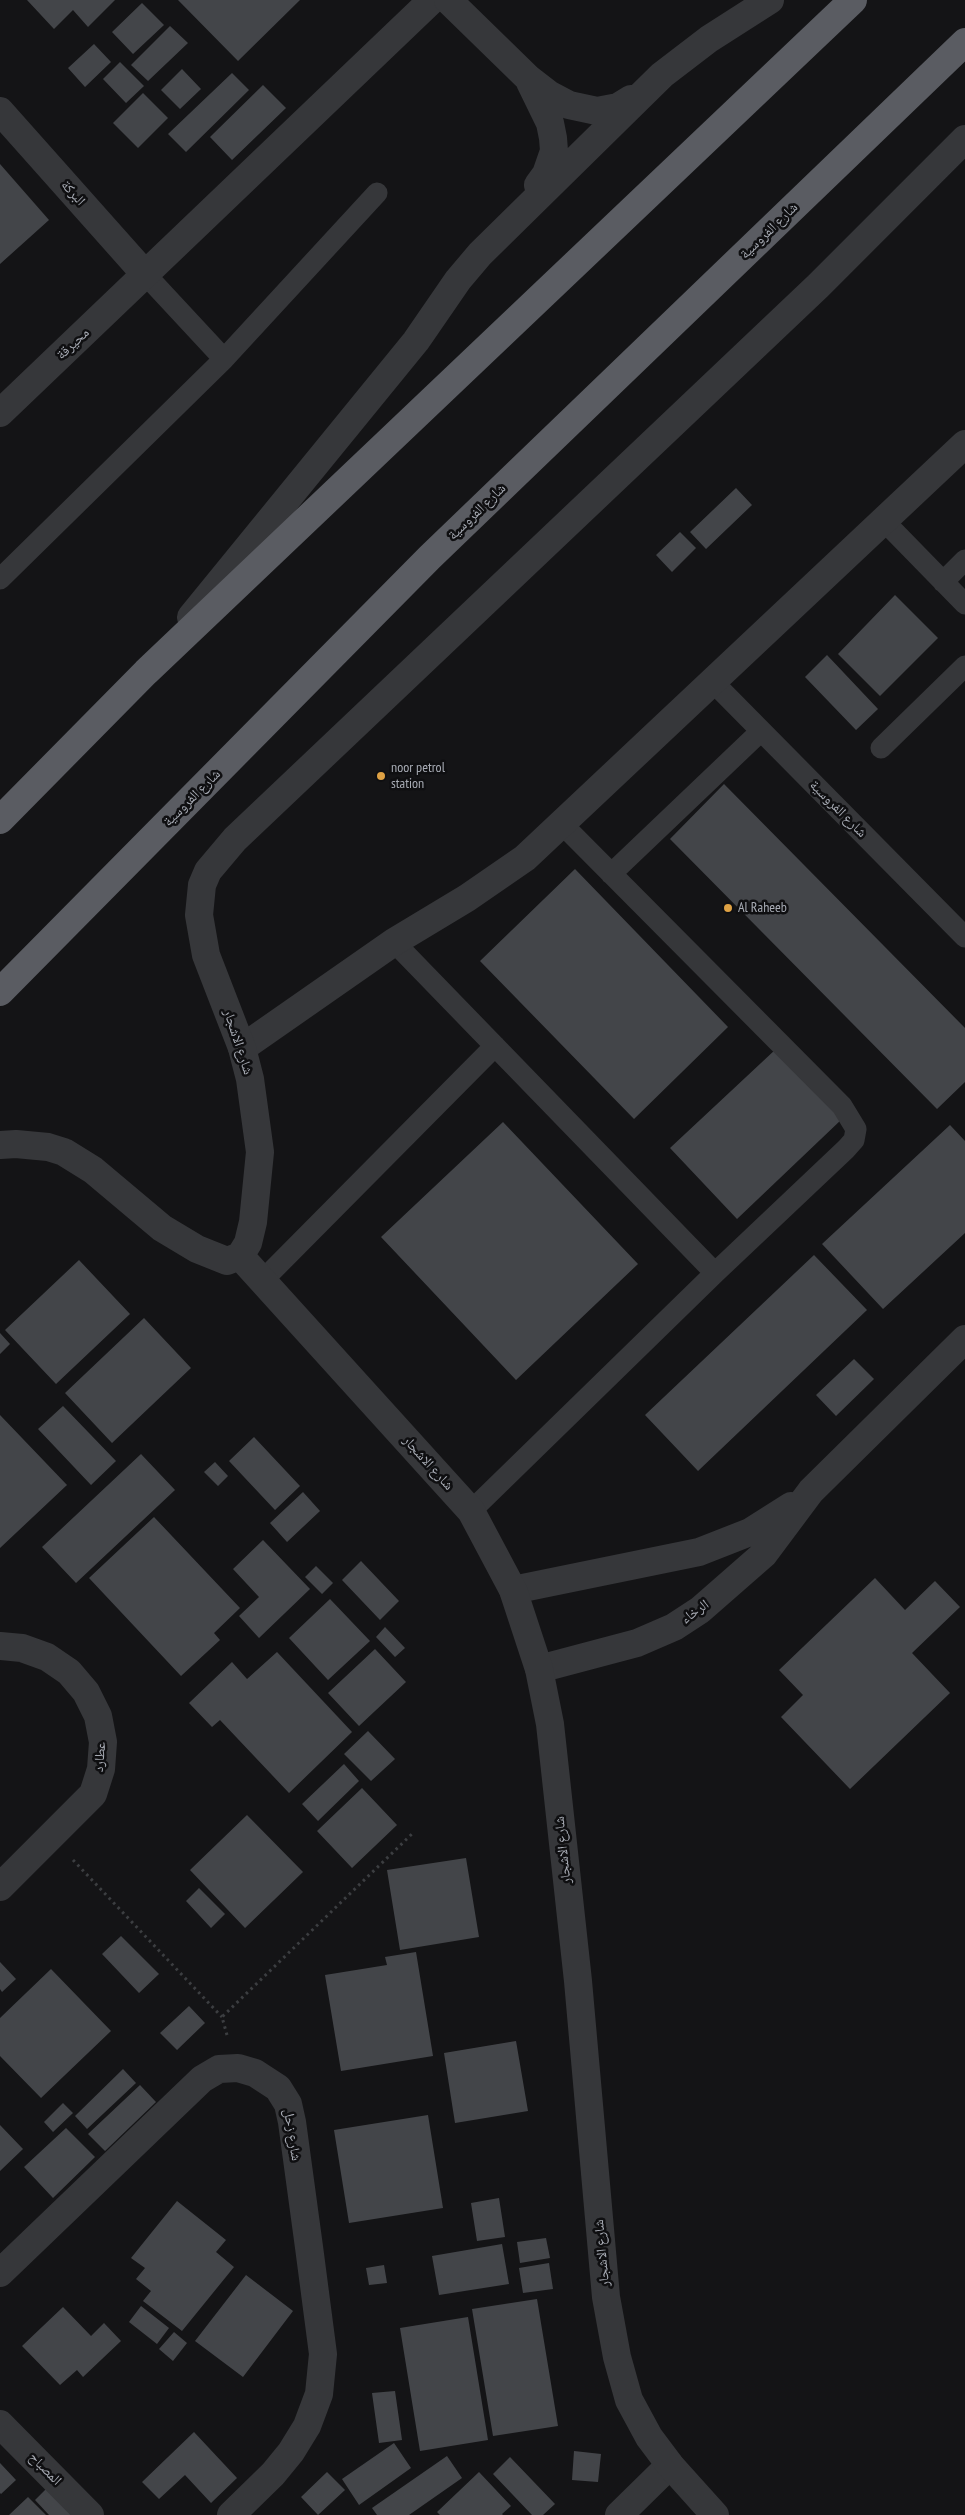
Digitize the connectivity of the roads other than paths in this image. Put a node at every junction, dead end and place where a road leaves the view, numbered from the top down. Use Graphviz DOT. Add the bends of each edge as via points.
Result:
graph roads {
  1 [pos="432,0"];
  2 [pos="448,0"];
  3 [pos="770,0"];
  4 [pos="853,0"];
  5 [pos="965,42"];
  6 [pos="528,78"];
  7 [pos="639,95"];
  8 [pos="0,111"];
  9 [pos="965,139"];
  10 [pos="377,193"];
  11 [pos="521,211"];
  12 [pos="145,274"];
  13 [pos="224,359"];
  14 [pos="0,414"];
  15 [pos="965,444"];
  16 [pos="884,520"];
  17 [pos="965,560"];
  18 [pos="0,579"];
  19 [pos="943,582"];
  20 [pos="965,604"];
  21 [pos="965,666"];
  22 [pos="146,672"];
  23 [pos="712,681"];
  24 [pos="761,731"];
  25 [pos="881,748"];
  26 [pos="0,820"];
  27 [pos="563,825"];
  28 [pos="611,874"];
  29 [pos="965,937"];
  30 [pos="394,942"];
  31 [pos="0,992"];
  32 [pos="495,1046"];
  33 [pos="242,1048"];
  34 [pos="0,1145"];
  35 [pos="240,1256"];
  36 [pos="716,1273"];
  37 [pos="263,1280"];
  38 [pos="965,1339"];
  39 [pos="810,1491"];
  40 [pos="472,1512"];
  41 [pos="513,1590"];
  42 [pos="0,1646"];
  43 [pos="539,1669"];
  44 [pos="0,1887"];
  45 [pos="0,2273"];
  46 [pos="0,2424"];
  47 [pos="670,2465"];
  48 [pos="90,2515"];
  49 [pos="231,2515"];
  50 [pos="619,2515"];
  51 [pos="715,2515"];
  1 -- 12 [label="street, محيرقة"];
  2 -- 6 [label="street"];
  3 -- 7 [label="street" via="709,39"];
  4 -- 22 [label="highway"];
  5 -- 31 [label="highway, شارع الفروسية" via="430,557"];
  6 -- 7 [label="street" via="550,95 581,108 609,109"];
  6 -- 11 [label="street" via="550,124 554,151 546,174"];
  7 -- 11 [label="street"];
  8 -- 12 [label="street, البركة"];
  9 -- 33 [label="street, شارع الاشجار" via="810,293 217,859 202,885 199,915 206,954"];
  10 -- 13 [label="lane"];
  11 -- 22 [label="street" via="458,280 416,341"];
  12 -- 13 [label="lane"];
  12 -- 14 [label="street, محيرقة"];
  13 -- 18 [label="lane"];
  15 -- 16 [label="street"];
  16 -- 19 [label="lane"];
  16 -- 23 [label="street"];
  17 -- 19 [label="lane"];
  19 -- 20 [label="lane"];
  21 -- 25 [label="lane"];
  22 -- 26 [label="highway"];
  23 -- 24 [label="lane, شارع الفروسية"];
  23 -- 27 [label="street"];
  24 -- 28 [label="lane"];
  24 -- 29 [label="lane, شارع الفروسية"];
  27 -- 28 [label="lane"];
  27 -- 30 [label="street" via="492,882"];
  28 -- 36 [label="lane" via="842,1106 856,1129 854,1140 846,1149"];
  30 -- 32 [label="lane"];
  30 -- 33 [label="street"];
  32 -- 36 [label="lane"];
  32 -- 37 [label="lane"];
  33 -- 35 [label="street, شارع الاشجار" via="250,1079 260,1152 253,1222"];
  34 -- 35 [label="street" via="16,1144 64,1152 93,1170 162,1228 197,1249 227,1261"];
  35 -- 37 [label="street, شارع الاشجار"];
  36 -- 40 [label="lane"];
  37 -- 40 [label="street, شارع الاشجار"];
  38 -- 39 [label="street, الرخاء"];
  39 -- 41 [label="street, الرخاء" via="750,1532 698,1552"];
  39 -- 43 [label="street, الرخاء" via="764,1554 700,1610 674,1627 637,1643"];
  40 -- 41 [label="street, شارع الاشجار"];
  41 -- 43 [label="street, شارع الاشجار"];
  42 -- 44 [label="street, عطارد" via="39,1654 69,1672 86,1692 98,1716 103,1742 101,1769 93,1794"];
  43 -- 47 [label="street, شارع الاشجار" via="550,1724 578,1981 606,2297 616,2357 630,2400 649,2437"];
  45 -- 49 [label="street, شارع زحل" via="202,2080 219,2070 238,2068 255,2072 278,2088 288,2104 292,2122 323,2354 319,2394 307,2426 291,2452"];
  46 -- 48 [label="street, المصباح"];
  47 -- 50 [label="street"];
  47 -- 51 [label="street, شارع الاشجار"];
}
